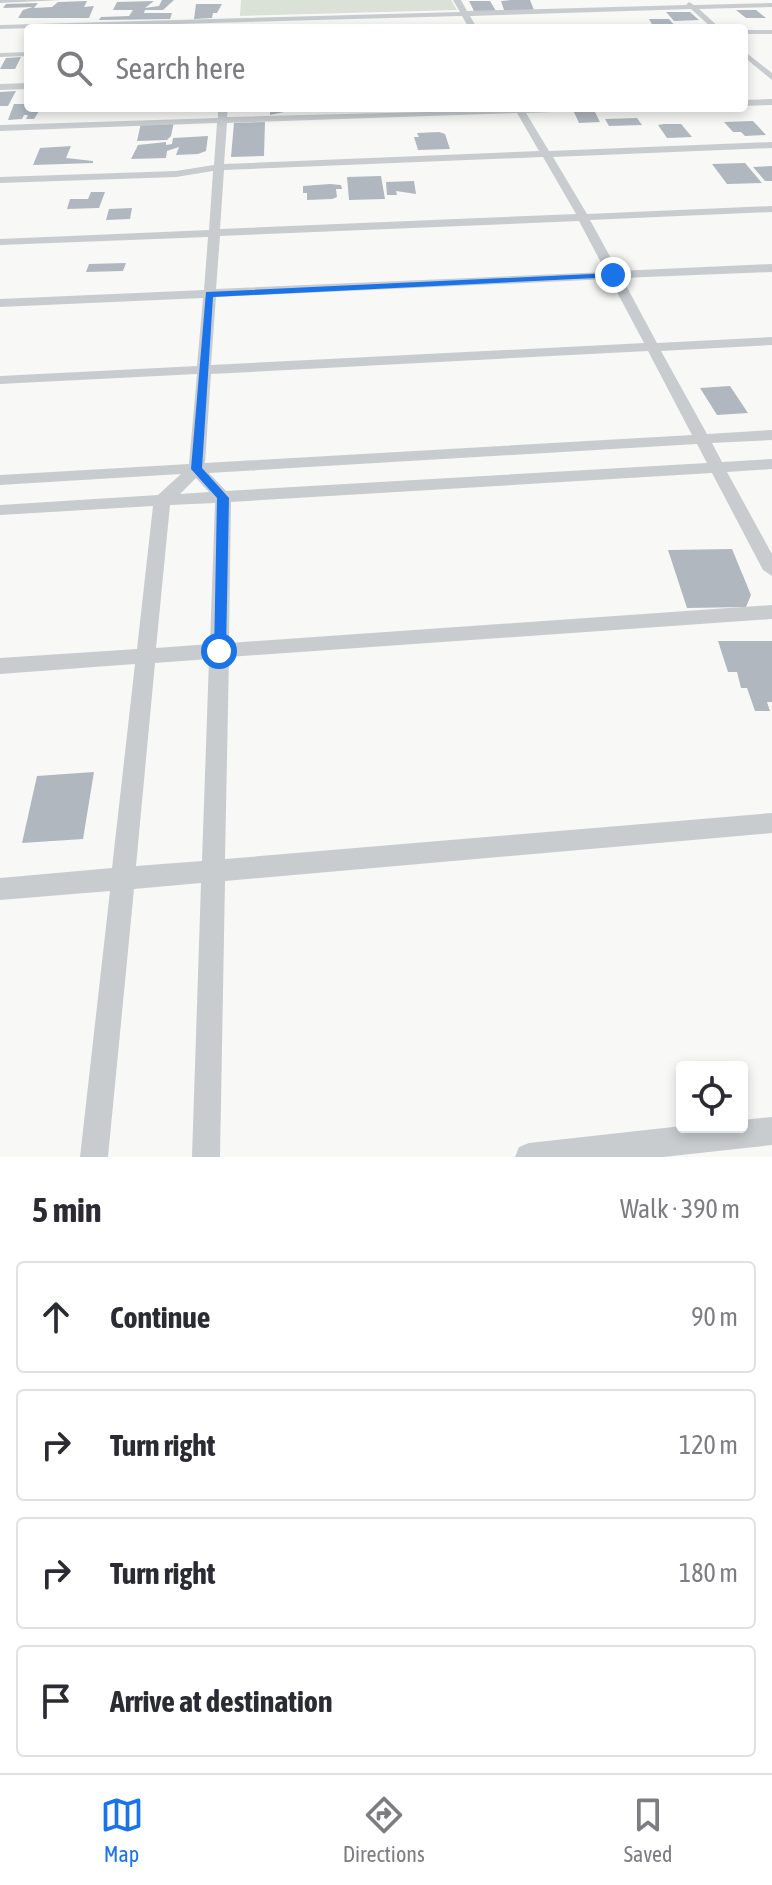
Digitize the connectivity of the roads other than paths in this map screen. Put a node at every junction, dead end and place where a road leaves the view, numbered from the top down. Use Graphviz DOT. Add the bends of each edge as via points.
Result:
graph roads {
  1 [pos="58,0"];
  2 [pos="457,0"];
  3 [pos="684,0"];
  4 [pos="0,1"];
  5 [pos="772,5"];
  6 [pos="692,7"];
  7 [pos="230,10"];
  8 [pos="465,14"];
  9 [pos="229,24"];
  10 [pos="471,24"];
  11 [pos="711,24"];
  12 [pos="0,27"];
  13 [pos="24,27"];
  14 [pos="748,32"];
  15 [pos="772,32"];
  16 [pos="24,54"];
  17 [pos="0,55"];
  18 [pos="748,56"];
  19 [pos="756,63"];
  20 [pos="772,63"];
  21 [pos="748,64"];
  22 [pos="772,77"];
  23 [pos="24,86"];
  24 [pos="0,87"];
  25 [pos="772,102"];
  26 [pos="748,103"];
  27 [pos="341,112"];
  28 [pos="522,112"];
  29 [pos="222,114"];
  30 [pos="0,128"];
  31 [pos="772,145"];
  32 [pos="772,157"];
  33 [pos="549,160"];
  34 [pos="218,172"];
  35 [pos="0,180"];
  36 [pos="772,209"];
  37 [pos="583,217"];
  38 [pos="214,233"];
  39 [pos="0,242"];
  40 [pos="772,268"];
  41 [pos="613,275"];
  42 [pos="209,294"];
  43 [pos="0,303"];
  44 [pos="772,341"];
  45 [pos="653,347"];
  46 [pos="204,369"];
  47 [pos="0,380"];
  48 [pos="772,435"];
  49 [pos="704,439"];
  50 [pos="772,464"];
  51 [pos="718,467"];
  52 [pos="197,469"];
  53 [pos="0,480"];
  54 [pos="223,498"];
  55 [pos="162,501"];
  56 [pos="0,510"];
  57 [pos="772,570"];
  58 [pos="772,612"];
  59 [pos="219,651"];
  60 [pos="146,656"];
  61 [pos="0,666"];
  62 [pos="772,823"];
  63 [pos="213,871"];
  64 [pos="123,879"];
  65 [pos="0,889"];
  66 [pos="772,1131"];
  67 [pos="94,1157"];
  68 [pos="206,1157"];
  69 [pos="529,1157"];
  1 -- 4 [label="street"];
  2 -- 8 [label="street"];
  3 -- 6 [label="street"];
  5 -- 6 [label="street"];
  6 -- 8 [label="street"];
  6 -- 11 [label="street"];
  7 -- 9 [label="street"];
  8 -- 9 [label="street"];
  8 -- 10 [label="street"];
  12 -- 13 [label="street"];
  14 -- 15 [label="street"];
  16 -- 17 [label="street"];
  18 -- 19 [label="street"];
  19 -- 20 [label="street"];
  19 -- 21 [label="street"];
  19 -- 22 [label="street"];
  23 -- 24 [label="street"];
  25 -- 26 [label="street"];
  27 -- 29 [label="street"];
  28 -- 33 [label="street"];
  29 -- 30 [label="street"];
  29 -- 34 [label="street"];
  31 -- 33 [label="street"];
  32 -- 33 [label="street"];
  33 -- 34 [label="street"];
  33 -- 37 [label="street"];
  34 -- 35 [label="street"];
  34 -- 38 [label="street"];
  36 -- 37 [label="street"];
  37 -- 38 [label="street"];
  37 -- 41 [label="street"];
  38 -- 39 [label="street"];
  38 -- 42 [label="street"];
  40 -- 41 [label="street"];
  41 -- 42 [label="street"];
  41 -- 45 [label="street"];
  42 -- 43 [label="street"];
  42 -- 46 [label="street"];
  44 -- 45 [label="street"];
  45 -- 46 [label="street"];
  45 -- 49 [label="street"];
  46 -- 47 [label="street"];
  46 -- 52 [label="street"];
  48 -- 49 [label="street"];
  49 -- 51 [label="street"];
  49 -- 52 [label="street"];
  50 -- 51 [label="street"];
  51 -- 54 [label="street"];
  51 -- 57 [label="street"];
  52 -- 53 [label="street"];
  52 -- 54 [label="street"];
  52 -- 55 [label="street"];
  54 -- 55 [label="street"];
  54 -- 59 [label="street"];
  55 -- 56 [label="street"];
  55 -- 60 [label="street"];
  58 -- 59 [label="street"];
  59 -- 60 [label="street"];
  59 -- 63 [label="street"];
  60 -- 61 [label="street"];
  60 -- 64 [label="street"];
  62 -- 63 [label="street"];
  63 -- 64 [label="street"];
  63 -- 68 [label="street"];
  64 -- 65 [label="street"];
  64 -- 67 [label="street"];
  66 -- 69 [label="street"];
}
